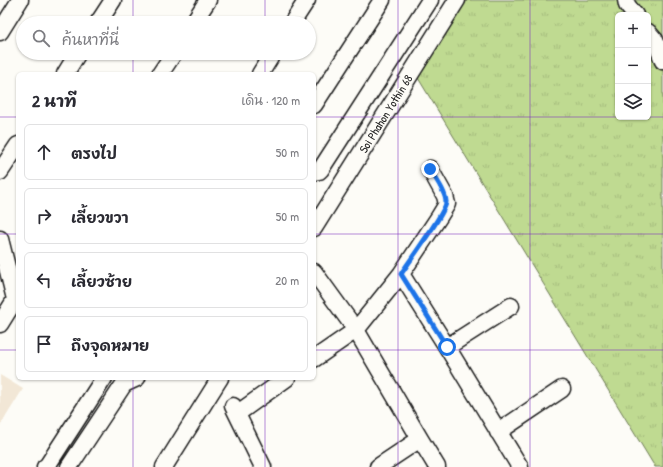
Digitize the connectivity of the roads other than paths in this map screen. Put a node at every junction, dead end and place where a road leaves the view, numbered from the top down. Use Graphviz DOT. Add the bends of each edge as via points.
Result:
graph roads {
  1 [pos="20,0"];
  2 [pos="114,0"];
  3 [pos="208,0"];
  4 [pos="307,0"];
  5 [pos="382,0"];
  6 [pos="430,0"];
  7 [pos="457,0"];
  8 [pos="626,0"];
  9 [pos="633,12"];
  10 [pos="103,16"];
  11 [pos="198,16"];
  12 [pos="297,16"];
  13 [pos="0,32"];
  14 [pos="651,35"];
  15 [pos="74,60"];
  16 [pos="169,60"];
  17 [pos="269,60"];
  18 [pos="663,60"];
  19 [pos="66,72"];
  20 [pos="161,72"];
  21 [pos="261,72"];
  22 [pos="316,102"];
  23 [pos="16,148"];
  24 [pos="430,169"];
  25 [pos="0,172"];
  26 [pos="316,172"];
  27 [pos="316,225"];
  28 [pos="0,239"];
  29 [pos="401,274"];
  30 [pos="316,275"];
  31 [pos="16,294"];
  32 [pos="16,299"];
  33 [pos="511,306"];
  34 [pos="0,324"];
  35 [pos="356,330"];
  36 [pos="447,347"];
  37 [pos="316,358"];
  38 [pos="103,380"];
  39 [pos="219,380"];
  40 [pos="285,380"];
  41 [pos="131,381"];
  42 [pos="562,389"];
  43 [pos="498,432"];
  44 [pos="420,439"];
  45 [pos="45,467"];
  46 [pos="69,467"];
  47 [pos="164,467"];
  48 [pos="263,467"];
  49 [pos="378,467"];
  50 [pos="437,467"];
  51 [pos="520,467"];
  1 -- 13 [label="street"];
  2 -- 10 [label="street"];
  3 -- 11 [label="street"];
  4 -- 12 [label="street"];
  5 -- 22 [label="street"];
  6 -- 26 [label="street" via="319,171"];
  7 -- 27 [label="street, Soi Phahon Yothin 68"];
  8 -- 9 [label="street"];
  14 -- 18 [label="street"];
  15 -- 19 [label="street"];
  16 -- 20 [label="street"];
  17 -- 21 [label="street"];
  23 -- 25 [label="street"];
  24 -- 29 [label="street" via="445,196 446,204"];
  28 -- 31 [label="street"];
  29 -- 35 [label="street"];
  29 -- 36 [label="street"];
  30 -- 35 [label="street"];
  32 -- 34 [label="street"];
  33 -- 36 [label="street"];
  35 -- 37 [label="street"];
  35 -- 44 [label="street"];
  36 -- 43 [label="street"];
  38 -- 45 [label="street"];
  39 -- 47 [label="street"];
  40 -- 48 [label="street" via="235,410"];
  41 -- 46 [label="street"];
  42 -- 43 [label="street"];
  43 -- 51 [label="street"];
  44 -- 49 [label="street"];
  44 -- 50 [label="street"];
}
